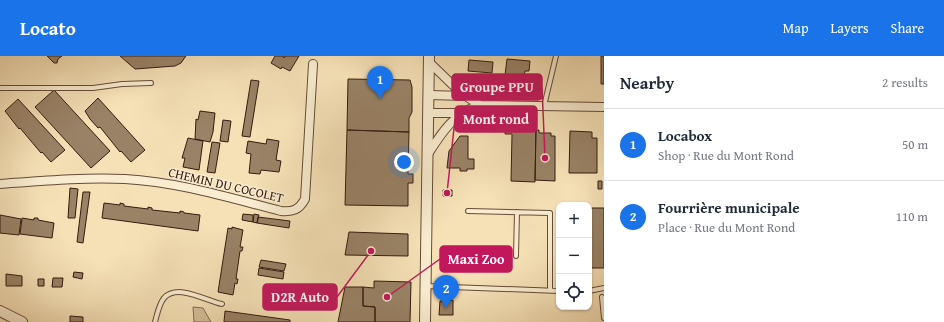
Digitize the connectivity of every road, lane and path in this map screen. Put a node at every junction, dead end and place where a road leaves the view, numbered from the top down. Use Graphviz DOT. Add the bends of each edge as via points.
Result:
graph roads {
  1 [pos="556,56"];
  2 [pos="429,62"];
  3 [pos="313,64"];
  4 [pos="151,83"];
  5 [pos="0,88"];
  6 [pos="429,95"];
  7 [pos="465,96"];
  8 [pos="480,105"];
  9 [pos="543,106"];
  10 [pos="604,107"];
  11 [pos="462,113"];
  12 [pos="428,114"];
  13 [pos="428,154"];
  14 [pos="0,184"];
  15 [pos="468,211"];
  16 [pos="517,212"];
  17 [pos="516,256"];
  18 [pos="425,286"];
  19 [pos="604,288"];
  20 [pos="550,290"];
  21 [pos="556,290"];
  22 [pos="592,290"];
  23 [pos="602,297"];
  24 [pos="222,304"];
  25 [pos="1,312"];
  26 [pos="603,320"];
  27 [pos="14,322"];
  28 [pos="22,322"];
  29 [pos="155,322"];
  30 [pos="424,322"];
  1 -- 9 [label="lane"];
  2 -- 6 [label="street"];
  2 -- 7 [label="street"];
  3 -- 14 [label="street, CHEMIN DU COCOLET" via="305,199 297,210 290,212 263,202 126,179"];
  4 -- 5 [label="lane" via="92,88"];
  6 -- 7 [label="street"];
  6 -- 12 [label="street"];
  7 -- 8 [label="street"];
  8 -- 9 [label="street"];
  8 -- 11 [label="street"];
  9 -- 10 [label="street"];
  11 -- 12 [label="street"];
  11 -- 13 [label="street" via="445,129"];
  12 -- 13 [label="street"];
  13 -- 18 [label="street"];
  15 -- 16 [label="lane"];
  16 -- 17 [label="lane"];
  16 -- 20 [label="lane" via="550,212"];
  18 -- 20 [label="lane"];
  18 -- 30 [label="street"];
  19 -- 22 [label="lane"];
  20 -- 21 [label="lane"];
  23 -- 26 [label="lane"];
  24 -- 29 [label="lane" via="185,293 174,293 162,301"];
  25 -- 27 [label="street"];
  25 -- 28 [label="street"];
}
